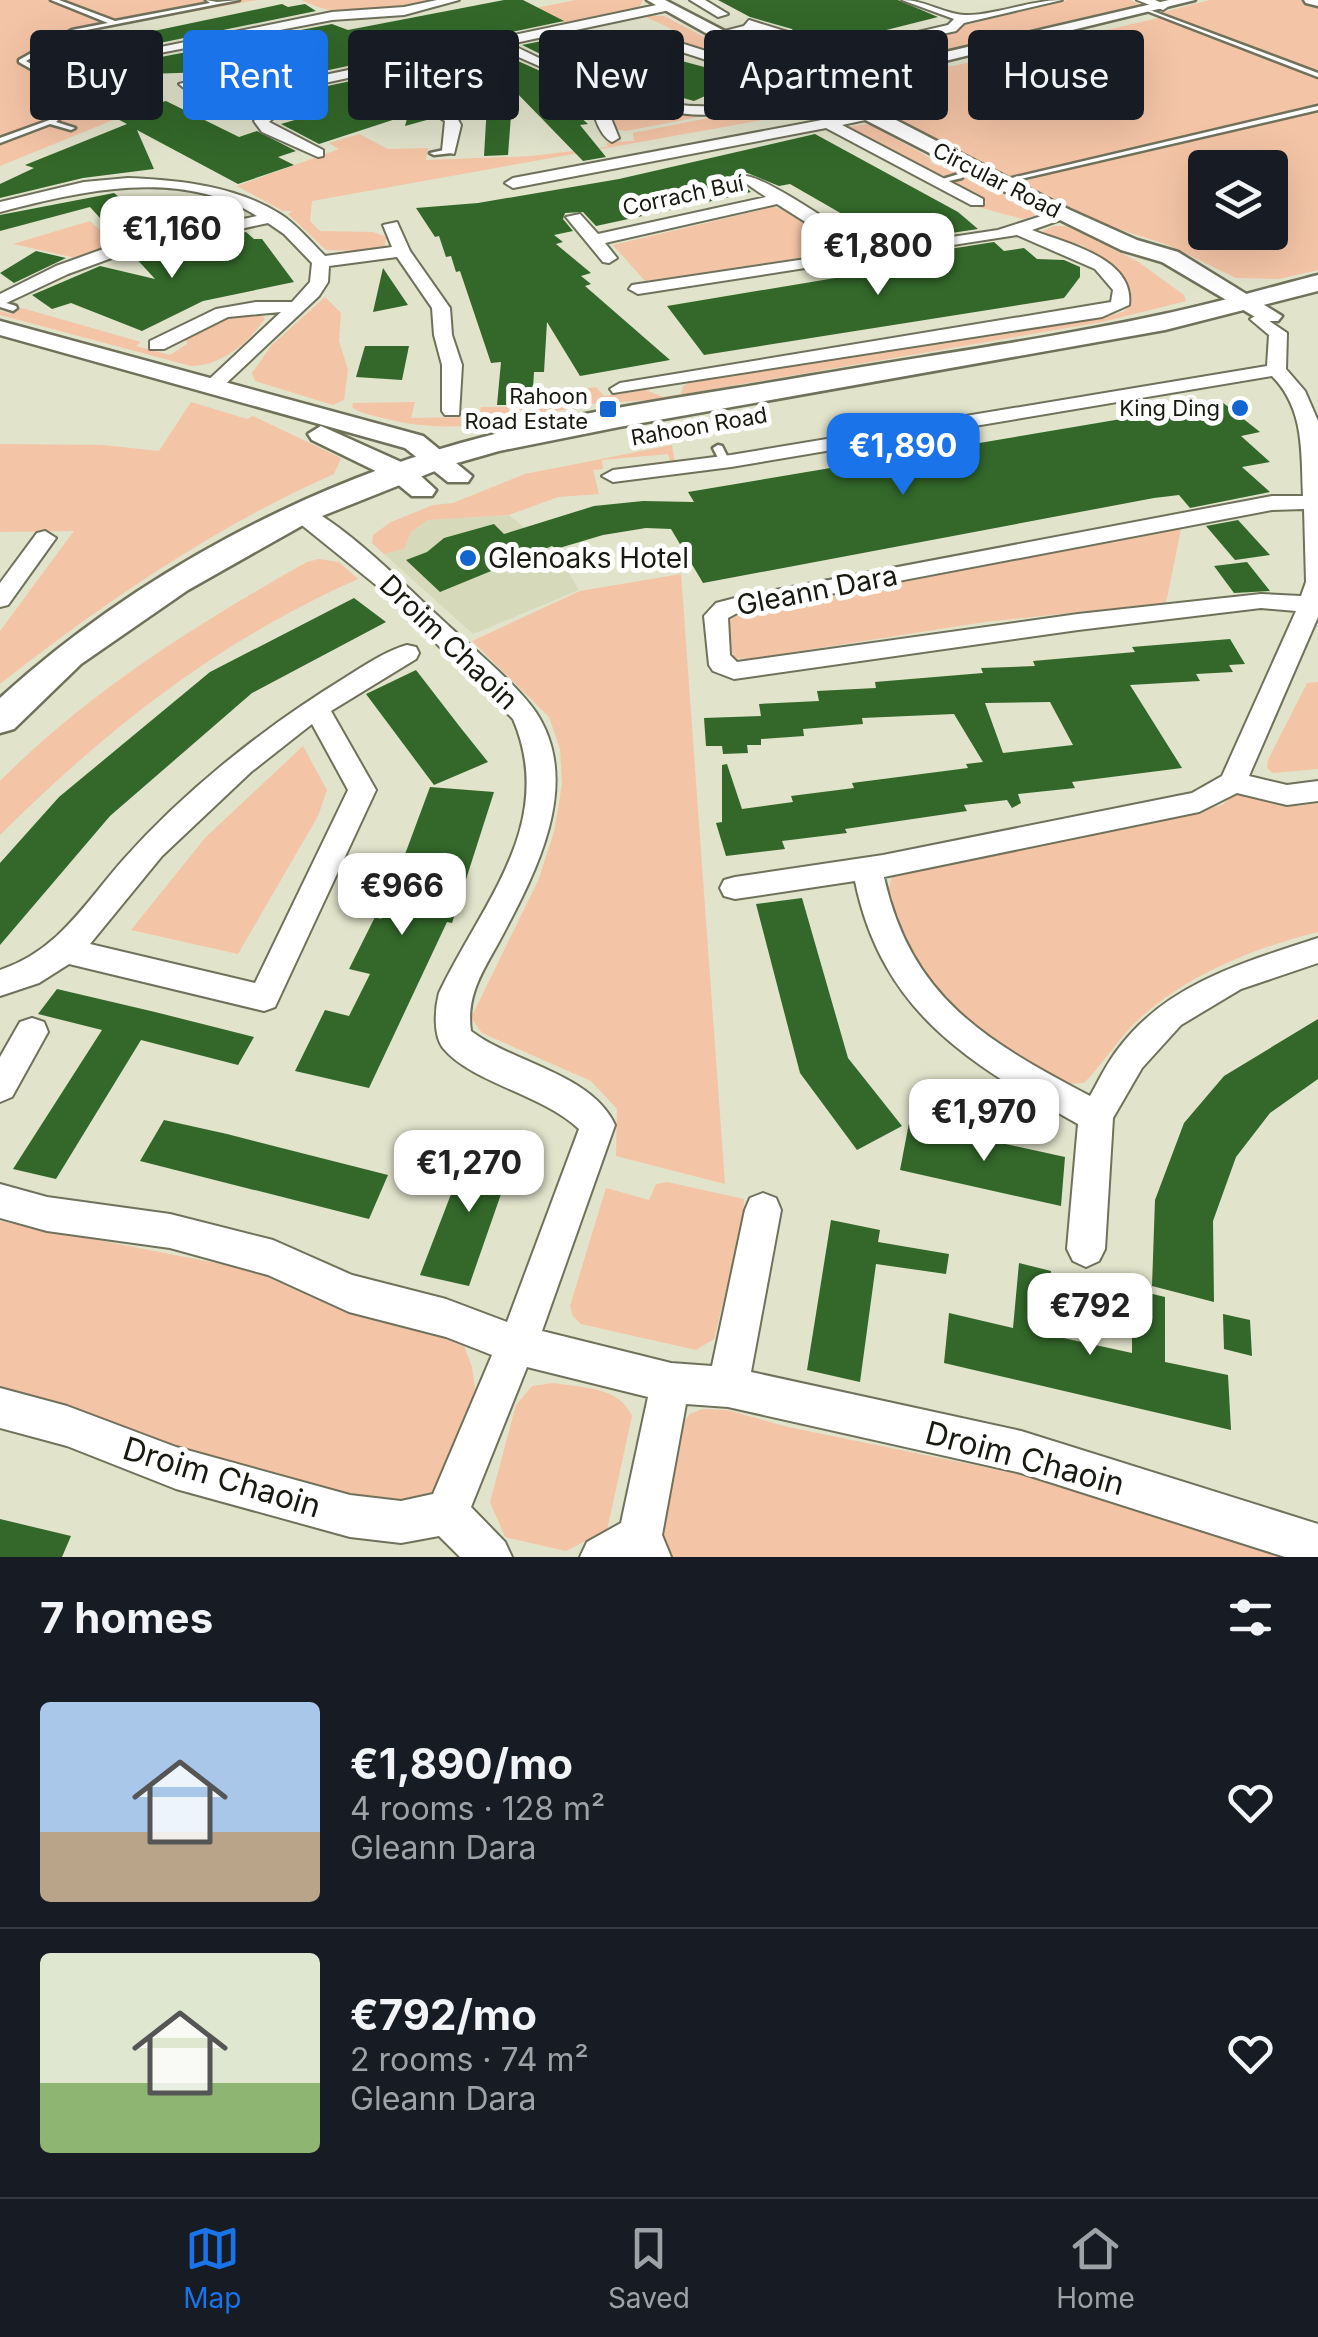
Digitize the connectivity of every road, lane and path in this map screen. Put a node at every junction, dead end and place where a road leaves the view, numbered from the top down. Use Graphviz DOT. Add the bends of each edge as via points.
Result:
graph roads {
  1 [pos="54,0"];
  2 [pos="236,0"];
  3 [pos="453,0"];
  4 [pos="696,0"];
  5 [pos="908,0"];
  6 [pos="1056,0"];
  7 [pos="1188,0"];
  8 [pos="212,2"];
  9 [pos="660,4"];
  10 [pos="1151,5"];
  11 [pos="722,14"];
  12 [pos="962,19"];
  13 [pos="539,21"];
  14 [pos="116,24"];
  15 [pos="556,30"];
  16 [pos="706,30"];
  17 [pos="734,30"];
  18 [pos="769,30"];
  19 [pos="943,30"];
  20 [pos="163,48"];
  21 [pos="684,50"];
  22 [pos="948,55"];
  23 [pos="1318,74"];
  24 [pos="684,108"];
  25 [pos="1318,108"];
  26 [pos="262,120"];
  27 [pos="452,120"];
  28 [pos="609,120"];
  29 [pos="839,120"];
  30 [pos="880,120"];
  31 [pos="49,122"];
  32 [pos="826,122"];
  33 [pos="71,128"];
  34 [pos="621,138"];
  35 [pos="0,141"];
  36 [pos="324,151"];
  37 [pos="442,152"];
  38 [pos="959,176"];
  39 [pos="749,179"];
  40 [pos="940,182"];
  41 [pos="999,182"];
  42 [pos="513,183"];
  43 [pos="782,198"];
  44 [pos="977,202"];
  45 [pos="0,207"];
  46 [pos="1000,214"];
  47 [pos="1063,214"];
  48 [pos="274,218"];
  49 [pos="574,218"];
  50 [pos="391,225"];
  51 [pos="1023,229"];
  52 [pos="595,240"];
  53 [pos="402,250"];
  54 [pos="868,254"];
  55 [pos="609,258"];
  56 [pos="321,262"];
  57 [pos="1318,284"];
  58 [pos="1318,304"];
  59 [pos="296,307"];
  60 [pos="3,310"];
  61 [pos="654,311"];
  62 [pos="1249,313"];
  63 [pos="165,347"];
  64 [pos="1276,370"];
  65 [pos="212,386"];
  66 [pos="620,389"];
  67 [pos="268,404"];
  68 [pos="452,411"];
  69 [pos="448,468"];
  70 [pos="613,476"];
  71 [pos="411,481"];
  72 [pos="1317,502"];
  73 [pos="314,522"];
  74 [pos="45,538"];
  75 [pos="1315,590"];
  76 [pos="0,600"];
  77 [pos="407,653"];
  78 [pos="316,707"];
  79 [pos="0,720"];
  80 [pos="0,740"];
  81 [pos="1233,782"];
  82 [pos="1318,791"];
  83 [pos="867,868"];
  84 [pos="735,888"];
  85 [pos="1318,950"];
  86 [pos="68,951"];
  87 [pos="0,982"];
  88 [pos="32,1032"];
  89 [pos="0,1087"];
  90 [pos="1096,1116"];
  91 [pos="0,1201"];
  92 [pos="764,1210"];
  93 [pos="1086,1248"];
  94 [pos="514,1344"];
  95 [pos="671,1384"];
  96 [pos="728,1387"];
  97 [pos="0,1408"];
  98 [pos="447,1513"];
  99 [pos="1318,1546"];
  100 [pos="644,1547"];
  101 [pos="490,1557"];
  102 [pos="602,1557"];
  1 -- 14 [label="lane"];
  2 -- 8 [label="lane"];
  3 -- 20 [label="street"];
  4 -- 11 [label="street"];
  5 -- 12 [label="street"];
  6 -- 12 [label="street"];
  7 -- 10 [label="street"];
  8 -- 14 [label="lane"];
  9 -- 15 [label="street"];
  9 -- 16 [label="street, Circular Road"];
  10 -- 22 [label="street"];
  10 -- 23 [label="lane"];
  12 -- 19 [label="street"];
  13 -- 15 [label="street"];
  14 -- 31 [label="lane" via="66,34 21,61 63,92 66,111"];
  17 -- 18 [label="street"];
  21 -- 24 [label="street" via="760,73 779,92 748,106"];
  25 -- 41 [label="lane"];
  26 -- 36 [label="street"];
  27 -- 37 [label="street"];
  28 -- 34 [label="street"];
  29 -- 32 [label="street, Corrach Buí"];
  30 -- 41 [label="street, Circular Road"];
  31 -- 33 [label="lane"];
  31 -- 35 [label="lane"];
  32 -- 40 [label="street"];
  32 -- 42 [label="street, Corrach Buí" via="598,161"];
  38 -- 40 [label="lane"];
  39 -- 43 [label="street, Corrach Buí"];
  40 -- 44 [label="street"];
  41 -- 47 [label="street, Circular Road"];
  43 -- 52 [label="street, Corrach Buí"];
  43 -- 54 [label="street, Corrach Buí"];
  45 -- 48 [label="street" via="84,181 148,183 235,198"];
  46 -- 51 [label="street"];
  47 -- 51 [label="street"];
  47 -- 62 [label="street, Circular Road" via="1170,257"];
  48 -- 56 [label="street"];
  48 -- 60 [label="street" via="112,252 53,274"];
  49 -- 52 [label="street, Corrach Buí"];
  50 -- 53 [label="street"];
  51 -- 54 [label="street"];
  51 -- 66 [label="street" via="1107,269 1122,290 1120,304 665,387"];
  52 -- 55 [label="street, Corrach Buí"];
  53 -- 56 [label="street"];
  53 -- 68 [label="street" via="443,313"];
  54 -- 61 [label="street" via="632,283"];
  56 -- 59 [label="street" via="319,282"];
  57 -- 62 [label="main road, Rahoon Road"];
  58 -- 62 [label="main road, Rahoon Road"];
  59 -- 63 [label="street" via="226,310 199,320"];
  59 -- 65 [label="street"];
  60 -- 65 [label="street"];
  62 -- 64 [label="street" via="1280,338"];
  62 -- 69 [label="main road, Rahoon Road" via="1082,360"];
  64 -- 70 [label="street"];
  64 -- 72 [label="street" via="1293,384 1306,410"];
  65 -- 67 [label="street"];
  67 -- 69 [label="street" via="414,442"];
  67 -- 71 [label="street"];
  69 -- 71 [label="main road, Rahoon Road"];
  71 -- 73 [label="main road, Rahoon Road"];
  72 -- 75 [label="street"];
  72 -- 75 [label="street, Gleann Dara" via="1272,503 739,604 716,616 716,636 722,665 739,671"];
  73 -- 79 [label="main road" via="120,617"];
  73 -- 80 [label="main road" via="138,637"];
  73 -- 94 [label="street, Droim Chaoin" via="436,626 524,715 540,746 542,780 529,850 452,1005 455,1038 478,1059 563,1095 598,1126 552,1264"];
  74 -- 76 [label="street"];
  75 -- 81 [label="street"];
  77 -- 78 [label="street"];
  78 -- 86 [label="street" via="281,730 148,852"];
  78 -- 86 [label="street" via="362,790 264,998"];
  81 -- 82 [label="street" via="1286,795"];
  81 -- 83 [label="street" via="1199,802"];
  83 -- 84 [label="street"];
  83 -- 90 [label="street" via="873,910 889,947 949,1026 996,1063"];
  85 -- 90 [label="street" via="1230,980 1170,1016 1130,1058"];
  86 -- 87 [label="street"];
  88 -- 89 [label="street"];
  90 -- 93 [label="street"];
  91 -- 94 [label="street, Droim Chaoin" via="170,1231 274,1258 349,1292"];
  92 -- 96 [label="street"];
  94 -- 95 [label="street, Droim Chaoin"];
  94 -- 98 [label="street, Droim Chaoin"];
  95 -- 96 [label="street, Droim Chaoin"];
  95 -- 100 [label="street" via="652,1460"];
  96 -- 99 [label="street, Droim Chaoin" via="1022,1452"];
  97 -- 98 [label="street, Droim Chaoin" via="176,1468 350,1516 401,1522"];
  98 -- 101 [label="street"];
  100 -- 102 [label="street"];
}
